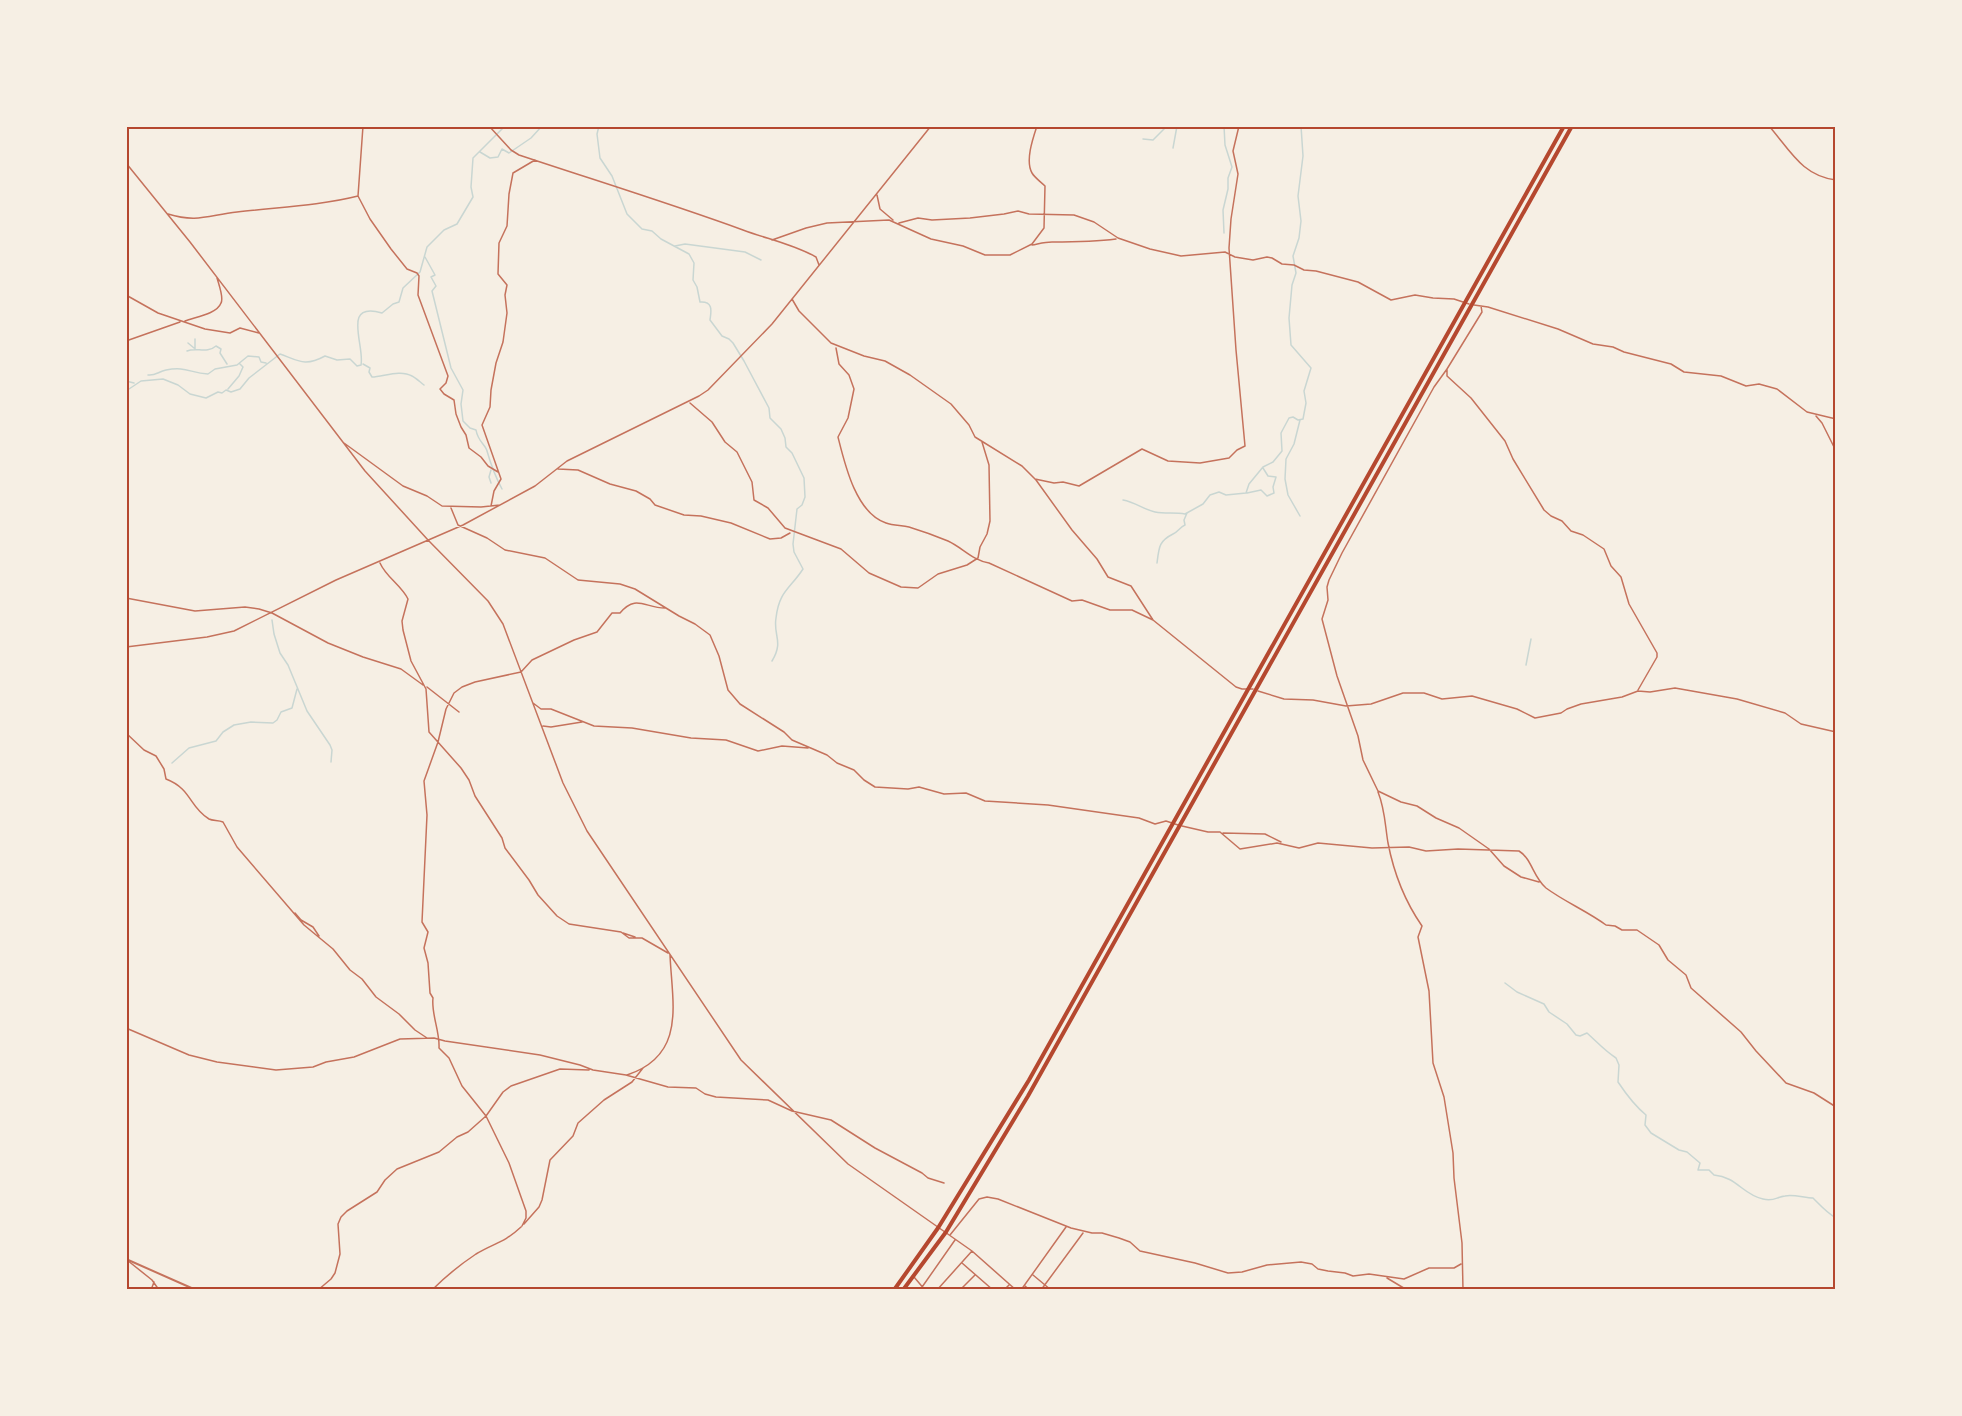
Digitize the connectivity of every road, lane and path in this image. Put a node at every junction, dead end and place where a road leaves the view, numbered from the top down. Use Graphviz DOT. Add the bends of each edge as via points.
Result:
graph roads {
  1 [pos="363,126"];
  2 [pos="489,126"];
  3 [pos="931,126"];
  4 [pos="1037,126"];
  5 [pos="1239,126"];
  6 [pos="1564,126"];
  7 [pos="1572,126"];
  8 [pos="1769,126"];
  9 [pos="535,160"];
  10 [pos="126,163"];
  11 [pos="1836,180"];
  12 [pos="877,195"];
  13 [pos="358,196"];
  14 [pos="167,214"];
  15 [pos="1046,214"];
  16 [pos="854,222"];
  17 [pos="898,223"];
  18 [pos="1118,238"];
  19 [pos="772,240"];
  20 [pos="1031,245"];
  21 [pos="1230,254"];
  22 [pos="819,266"];
  23 [pos="217,278"];
  24 [pos="126,295"];
  25 [pos="792,299"];
  26 [pos="1465,303"];
  27 [pos="1472,304"];
  28 [pos="1481,306"];
  29 [pos="183,321"];
  30 [pos="260,333"];
  31 [pos="126,341"];
  32 [pos="836,347"];
  33 [pos="1447,369"];
  34 [pos="690,402"];
  35 [pos="1813,413"];
  36 [pos="1836,419"];
  37 [pos="342,440"];
  38 [pos="982,442"];
  39 [pos="1836,451"];
  40 [pos="557,469"];
  41 [pos="498,472"];
  42 [pos="1033,478"];
  43 [pos="501,504"];
  44 [pos="491,506"];
  45 [pos="450,508"];
  46 [pos="460,526"];
  47 [pos="791,532"];
  48 [pos="428,540"];
  49 [pos="975,559"];
  50 [pos="379,562"];
  51 [pos="126,598"];
  52 [pos="665,608"];
  53 [pos="272,613"];
  54 [pos="1154,620"];
  55 [pos="126,647"];
  56 [pos="521,672"];
  57 [pos="425,686"];
  58 [pos="1249,688"];
  59 [pos="1255,690"];
  60 [pos="1638,691"];
  61 [pos="532,702"];
  62 [pos="449,704"];
  63 [pos="1348,706"];
  64 [pos="459,712"];
  65 [pos="583,722"];
  66 [pos="541,726"];
  67 [pos="1836,732"];
  68 [pos="126,733"];
  69 [pos="438,742"];
  70 [pos="809,749"];
  71 [pos="1378,791"];
  72 [pos="1172,823"];
  73 [pos="1179,825"];
  74 [pos="1221,832"];
  75 [pos="1282,843"];
  76 [pos="1389,848"];
  77 [pos="1489,849"];
  78 [pos="1541,883"];
  79 [pos="670,954"];
  80 [pos="126,1028"];
  81 [pos="427,1038"];
  82 [pos="439,1039"];
  83 [pos="643,1068"];
  84 [pos="592,1070"];
  85 [pos="626,1075"];
  86 [pos="636,1078"];
  87 [pos="1836,1107"];
  88 [pos="792,1111"];
  89 [pos="486,1116"];
  90 [pos="944,1183"];
  91 [pos="522,1226"];
  92 [pos="1066,1226"];
  93 [pos="938,1228"];
  94 [pos="1084,1231"];
  95 [pos="948,1233"];
  96 [pos="956,1239"];
  97 [pos="972,1251"];
  98 [pos="126,1259"];
  99 [pos="962,1262"];
  100 [pos="1461,1264"];
  101 [pos="975,1274"];
  102 [pos="1032,1274"];
  103 [pos="914,1276"];
  104 [pos="1383,1276"];
  105 [pos="154,1282"];
  106 [pos="908,1284"];
  107 [pos="1009,1284"];
  108 [pos="1025,1285"];
  109 [pos="1045,1285"];
  110 [pos="989,1286"];
  111 [pos="922,1287"];
  112 [pos="151,1290"];
  113 [pos="159,1290"];
  114 [pos="196,1290"];
  115 [pos="318,1290"];
  116 [pos="432,1290"];
  117 [pos="894,1290"];
  118 [pos="903,1290"];
  119 [pos="909,1290"];
  120 [pos="920,1290"];
  121 [pos="925,1290"];
  122 [pos="937,1290"];
  123 [pos="960,1290"];
  124 [pos="986,1290"];
  125 [pos="993,1290"];
  126 [pos="1004,1290"];
  127 [pos="1016,1290"];
  128 [pos="1021,1290"];
  129 [pos="1030,1290"];
  130 [pos="1041,1290"];
  131 [pos="1051,1290"];
  132 [pos="1407,1290"];
  133 [pos="1462,1290"];
  1 -- 13 [label="street"];
  2 -- 9 [label="street" via="511,150"];
  3 -- 12 [label="street"];
  4 -- 15 [label="street" via="1030,145 1029,167 1045,186"];
  5 -- 21 [label="street" via="1233,150 1238,174"];
  6 -- 26 [label="highway"];
  7 -- 27 [label="highway"];
  8 -- 11 [label="street" via="1805,168 1816,176"];
  9 -- 19 [label="street"];
  9 -- 41 [label="street" via="513,172 507,226 499,243 498,274 507,287 506,323 495,363 490,407 482,425"];
  10 -- 14 [label="street"];
  12 -- 16 [label="street"];
  12 -- 17 [label="street" via="880,209"];
  13 -- 14 [label="street" via="194,220"];
  13 -- 41 [label="street" via="391,249 419,276 418,295 448,376 440,389 454,400 469,448"];
  14 -- 23 [label="street"];
  15 -- 17 [label="street" via="1018,211"];
  15 -- 18 [label="street" via="1081,216"];
  15 -- 20 [label="street" via="1044,228"];
  16 -- 17 [label="street"];
  16 -- 19 [label="street" via="827,223"];
  16 -- 22 [label="street"];
  17 -- 20 [label="street" via="931,239 985,255 1010,255"];
  18 -- 20 [label="street"];
  18 -- 21 [label="street" via="1181,256"];
  19 -- 22 [label="street" via="816,257"];
  21 -- 26 [label="street" via="1252,260 1272,258 1282,264 1358,282 1391,300 1415,295"];
  21 -- 42 [label="street" via="1245,447 1229,458 1200,463 1168,461 1142,449 1079,486"];
  22 -- 25 [label="street"];
  23 -- 29 [label="street" via="221,304 214,311"];
  23 -- 30 [label="street"];
  24 -- 29 [label="street"];
  25 -- 32 [label="street"];
  25 -- 34 [label="street" via="752,346 708,390"];
  26 -- 27 [label="street"];
  26 -- 58 [label="highway"];
  27 -- 28 [label="street"];
  27 -- 59 [label="highway"];
  28 -- 33 [label="street" via="1482,312"];
  28 -- 35 [label="street" via="1593,344 1671,364 1684,372 1777,389"];
  29 -- 30 [label="street" via="230,333 240,328"];
  29 -- 31 [label="street"];
  30 -- 37 [label="street"];
  32 -- 38 [label="street" via="885,361 910,375 951,404"];
  32 -- 49 [label="street" via="841,367 854,389 848,418 838,437 843,460 862,503 885,523 948,541"];
  33 -- 60 [label="street" via="1447,376 1471,398 1505,441 1544,510 1602,548 1621,577 1629,604 1657,653"];
  33 -- 63 [label="street" via="1360,518 1327,587 1322,619"];
  34 -- 40 [label="street"];
  34 -- 47 [label="street" via="736,452 753,482 754,500 768,508"];
  35 -- 36 [label="street"];
  35 -- 39 [label="street"];
  37 -- 45 [label="street" via="403,486"];
  37 -- 48 [label="street" via="379,488"];
  38 -- 42 [label="street" via="1022,466"];
  38 -- 49 [label="street" via="989,465 989,526"];
  40 -- 43 [label="street"];
  40 -- 47 [label="street" via="578,470 636,491 655,505 684,515 731,523 770,539"];
  41 -- 44 [label="street" via="501,479"];
  42 -- 54 [label="street" via="1108,577 1131,586"];
  43 -- 44 [label="street"];
  43 -- 46 [label="street"];
  44 -- 45 [label="street"];
  45 -- 46 [label="street"];
  46 -- 48 [label="street"];
  46 -- 52 [label="street" via="505,550 545,558 578,580 631,587"];
  47 -- 49 [label="street" via="833,545 875,576 908,589 918,588 938,574"];
  48 -- 50 [label="street"];
  48 -- 56 [label="street" via="488,601 503,624"];
  49 -- 54 [label="street" via="1072,601 1082,600 1110,610 1132,610"];
  50 -- 53 [label="street"];
  50 -- 57 [label="street" via="408,599 403,630 411,661"];
  51 -- 53 [label="street" via="195,611 245,607"];
  52 -- 56 [label="street" via="630,604 620,613 612,613 597,632 532,660"];
  52 -- 70 [label="street" via="710,634 734,698"];
  53 -- 55 [label="street" via="219,635"];
  53 -- 57 [label="street" via="328,643 401,669"];
  54 -- 58 [label="street" via="1236,687"];
  56 -- 61 [label="street"];
  56 -- 62 [label="street" via="462,687"];
  57 -- 62 [label="street"];
  57 -- 69 [label="street" via="429,732"];
  58 -- 59 [label="street"];
  58 -- 72 [label="highway"];
  59 -- 63 [label="street" via="1284,699"];
  59 -- 73 [label="highway"];
  60 -- 63 [label="street" via="1535,718 1472,696 1442,699 1416,692"];
  60 -- 67 [label="street" via="1675,688 1737,699 1785,713 1801,724"];
  61 -- 65 [label="street" via="541,709"];
  61 -- 66 [label="street"];
  62 -- 64 [label="street"];
  62 -- 69 [label="street"];
  63 -- 71 [label="street"];
  65 -- 66 [label="street"];
  65 -- 70 [label="street" via="726,740 758,751 782,746"];
  66 -- 79 [label="street" via="587,831"];
  68 -- 81 [label="street" via="156,756 166,779 182,787 200,812 223,822 237,847 292,911 314,927 376,997"];
  69 -- 79 [label="street" via="469,780 516,864 557,916 569,924 647,940"];
  69 -- 82 [label="street" via="424,781 427,815 422,922 428,932 424,948"];
  70 -- 72 [label="street" via="854,770 875,787 966,793 986,801 1048,805 1139,818 1155,824"];
  71 -- 76 [label="street"];
  71 -- 77 [label="street" via="1417,806"];
  72 -- 73 [label="street"];
  72 -- 93 [label="highway" via="1029,1080"];
  73 -- 74 [label="street"];
  73 -- 95 [label="highway"];
  74 -- 75 [label="street" via="1265,834"];
  74 -- 75 [label="street" via="1240,849"];
  75 -- 76 [label="street" via="1299,848 1318,843"];
  76 -- 77 [label="street"];
  76 -- 100 [label="street" via="1403,896 1422,926 1418,936 1430,991 1433,1063 1444,1097 1453,1153"];
  77 -- 78 [label="street" via="1504,866"];
  77 -- 78 [label="street" via="1515,849 1524,854"];
  78 -- 87 [label="street" via="1606,925 1637,930 1659,945 1668,960 1686,975 1691,988 1741,1032 1786,1083 1821,1096"];
  79 -- 83 [label="street" via="673,1028 665,1046"];
  79 -- 88 [label="street" via="741,1060"];
  80 -- 81 [label="street" via="189,1055 276,1070 313,1067 354,1057 396,1040"];
  81 -- 82 [label="street"];
  82 -- 84 [label="street" via="540,1055"];
  82 -- 89 [label="street" via="439,1048 449,1058 462,1086"];
  83 -- 85 [label="street"];
  83 -- 86 [label="street"];
  84 -- 85 [label="street"];
  84 -- 89 [label="street" via="560,1069 517,1083 503,1092"];
  85 -- 86 [label="street"];
  86 -- 88 [label="street" via="674,1088 696,1088 716,1097 762,1098"];
  86 -- 91 [label="street" via="578,1123 573,1136 550,1160 539,1207"];
  88 -- 90 [label="street" via="831,1120 928,1178"];
  88 -- 93 [label="street" via="848,1164"];
  89 -- 91 [label="street" via="526,1211"];
  89 -- 115 [label="street" via="439,1152 397,1169 377,1192 344,1213 338,1224 340,1254 335,1273"];
  91 -- 116 [label="street" via="509,1238 468,1259"];
  92 -- 94 [label="street"];
  92 -- 95 [label="street" via="987,1197 979,1199"];
  92 -- 102 [label="street"];
  93 -- 95 [label="street"];
  93 -- 117 [label="highway"];
  94 -- 104 [label="street" via="1130,1242 1140,1251 1228,1273 1301,1262 1353,1276"];
  94 -- 109 [label="street"];
  95 -- 96 [label="street"];
  95 -- 103 [label="highway"];
  96 -- 97 [label="street"];
  96 -- 111 [label="street"];
  97 -- 99 [label="street"];
  97 -- 107 [label="street"];
  98 -- 105 [label="street"];
  98 -- 114 [label="street"];
  99 -- 101 [label="street"];
  99 -- 122 [label="street"];
  100 -- 104 [label="street" via="1454,1268 1429,1268 1404,1279"];
  100 -- 133 [label="street"];
  101 -- 110 [label="street"];
  101 -- 123 [label="street"];
  102 -- 108 [label="street"];
  102 -- 109 [label="street"];
  103 -- 106 [label="highway"];
  103 -- 111 [label="street"];
  104 -- 132 [label="street"];
  105 -- 112 [label="street"];
  105 -- 113 [label="street"];
  106 -- 118 [label="highway"];
  106 -- 119 [label="street"];
  107 -- 126 [label="street"];
  107 -- 127 [label="street"];
  108 -- 128 [label="street"];
  108 -- 129 [label="street"];
  109 -- 130 [label="street"];
  109 -- 131 [label="street"];
  110 -- 124 [label="street"];
  110 -- 125 [label="street"];
  111 -- 120 [label="street"];
  111 -- 121 [label="street"];
}
